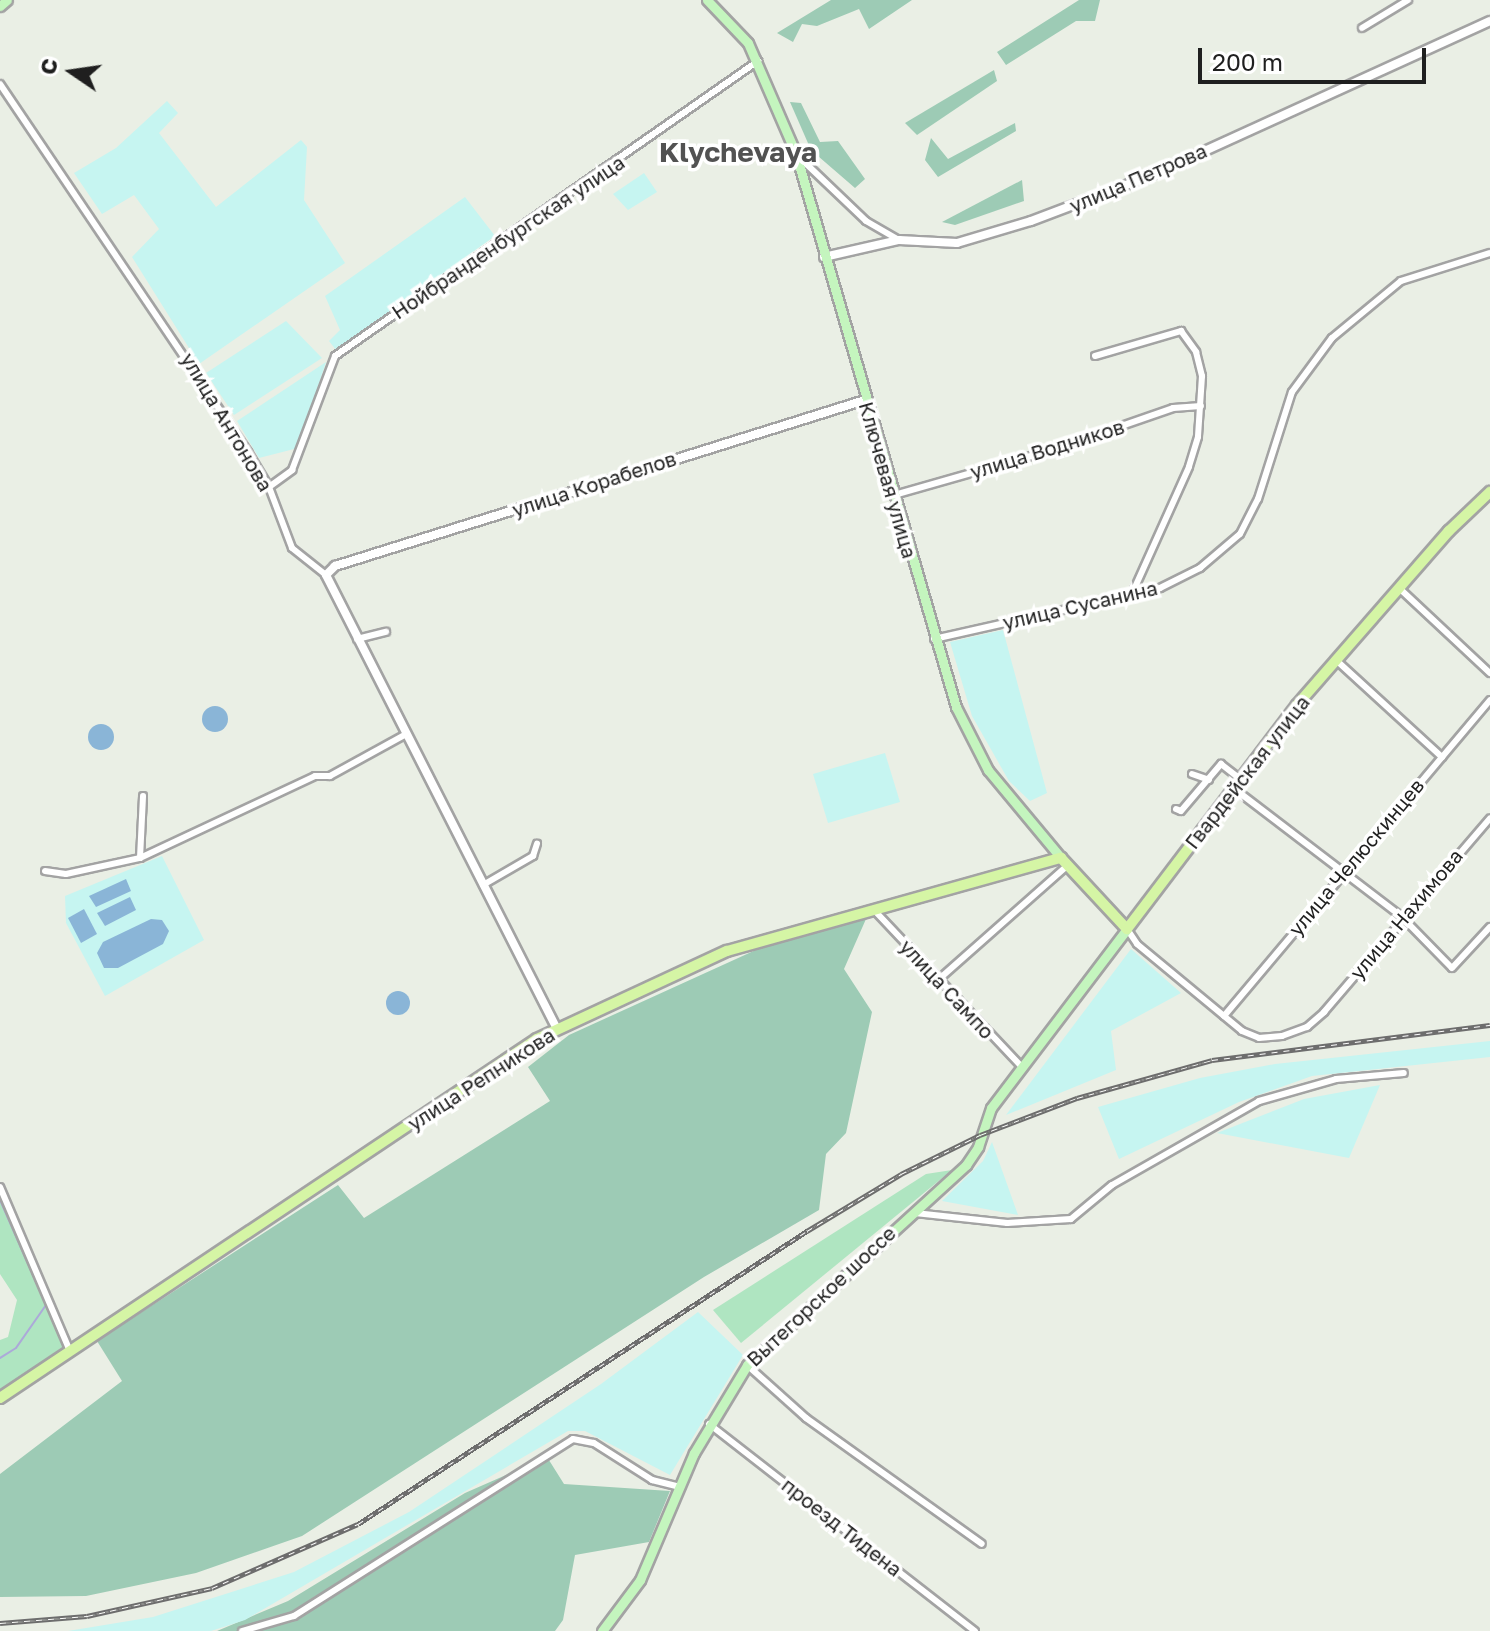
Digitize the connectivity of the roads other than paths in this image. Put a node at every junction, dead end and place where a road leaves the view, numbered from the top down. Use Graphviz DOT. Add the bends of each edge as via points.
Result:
graph roads {
  1 [pos="7,0"];
  2 [pos="707,0"];
  3 [pos="1408,0"];
  4 [pos="0,6"];
  5 [pos="1490,21"];
  6 [pos="1362,28"];
  7 [pos="758,61"];
  8 [pos="0,84"];
  9 [pos="796,154"];
  10 [pos="899,240"];
  11 [pos="1490,253"];
  12 [pos="824,257"];
  13 [pos="1095,356"];
  14 [pos="865,400"];
  15 [pos="1201,406"];
  16 [pos="269,487"];
  17 [pos="1490,492"];
  18 [pos="893,496"];
  19 [pos="326,575"];
  20 [pos="1398,587"];
  21 [pos="1131,596"];
  22 [pos="386,632"];
  23 [pos="357,639"];
  24 [pos="934,639"];
  25 [pos="1336,660"];
  26 [pos="1490,673"];
  27 [pos="1490,700"];
  28 [pos="406,734"];
  29 [pos="1442,757"];
  30 [pos="1192,774"];
  31 [pos="1209,780"];
  32 [pos="1235,782"];
  33 [pos="143,796"];
  34 [pos="1176,809"];
  35 [pos="1490,818"];
  36 [pos="537,844"];
  37 [pos="140,858"];
  38 [pos="1065,861"];
  39 [pos="45,871"];
  40 [pos="1344,871"];
  41 [pos="483,885"];
  42 [pos="872,908"];
  43 [pos="1402,917"];
  44 [pos="1490,927"];
  45 [pos="1127,929"];
  46 [pos="938,980"];
  47 [pos="1224,1016"];
  48 [pos="557,1029"];
  49 [pos="1024,1069"];
  50 [pos="1404,1073"];
  51 [pos="0,1187"];
  52 [pos="911,1213"];
  53 [pos="70,1351"];
  54 [pos="747,1365"];
  55 [pos="0,1398"];
  56 [pos="709,1424"];
  57 [pos="680,1487"];
  58 [pos="982,1544"];
  59 [pos="242,1631"];
  60 [pos="602,1631"];
  61 [pos="975,1631"];
  1 -- 4 [label="main road"];
  2 -- 7 [label="main road, Ключевая улица"];
  3 -- 6 [label="street"];
  5 -- 10 [label="street, улица Петрова" via="1089,200 978,239"];
  7 -- 9 [label="main road, Ключевая улица"];
  7 -- 16 [label="street, Нойбранденбургская улица" via="335,356 292,470"];
  8 -- 16 [label="street, улица Антонова" via="182,349"];
  9 -- 10 [label="street" via="851,209"];
  9 -- 12 [label="main road, Ключевая улица"];
  10 -- 12 [label="street, улица Петрова"];
  11 -- 21 [label="street, улица Сусанина" via="1401,281 1332,338 1292,392 1258,499 1240,534 1200,568"];
  12 -- 14 [label="main road, Ключевая улица"];
  13 -- 15 [label="street" via="1181,331 1196,352"];
  14 -- 18 [label="main road, Ключевая улица"];
  14 -- 19 [label="street, улица Корабелов" via="335,566"];
  15 -- 18 [label="street, улица Водников" via="1173,408"];
  15 -- 21 [label="street" via="1189,467"];
  16 -- 19 [label="street, улица Антонова" via="292,548"];
  17 -- 20 [label="main road, Гвардейская улица"];
  18 -- 24 [label="main road, Ключевая улица"];
  19 -- 23 [label="street, улица Антонова"];
  20 -- 25 [label="main road, Гвардейская улица"];
  20 -- 26 [label="street"];
  21 -- 24 [label="street, улица Сусанина"];
  22 -- 23 [label="street"];
  23 -- 28 [label="street, улица Антонова"];
  24 -- 38 [label="main road, Ключевая улица" via="970,742"];
  25 -- 29 [label="street"];
  25 -- 32 [label="main road, Гвардейская улица"];
  27 -- 29 [label="street, улица Челюскинцев"];
  28 -- 37 [label="street" via="330,776 315,776"];
  28 -- 41 [label="street, улица Антонова"];
  29 -- 40 [label="street, улица Челюскинцев"];
  30 -- 31 [label="street"];
  31 -- 32 [label="street" via="1221,764"];
  31 -- 34 [label="street" via="1181,811"];
  32 -- 40 [label="street"];
  32 -- 45 [label="main road, Гвардейская улица"];
  33 -- 37 [label="street"];
  35 -- 43 [label="street, улица Нахимова"];
  36 -- 41 [label="street" via="533,856"];
  37 -- 39 [label="street" via="66,874"];
  38 -- 42 [label="main road, улица Репникова"];
  38 -- 45 [label="main road, Ключевая улица"];
  38 -- 46 [label="street"];
  40 -- 43 [label="street"];
  40 -- 47 [label="street, улица Челюскинцев"];
  41 -- 48 [label="street, улица Антонова"];
  42 -- 46 [label="street, улица Сампо"];
  42 -- 48 [label="main road, улица Репникова" via="727,951"];
  43 -- 44 [label="street" via="1452,968"];
  43 -- 47 [label="street, улица Нахимова" via="1307,1027 1259,1038"];
  45 -- 47 [label="street" via="1137,944"];
  45 -- 49 [label="main road, Гвардейская улица"];
  46 -- 49 [label="street, улица Сампо"];
  48 -- 53 [label="main road, улица Репникова"];
  49 -- 52 [label="main road, Вытегорское шоссе" via="991,1108 966,1165"];
  50 -- 52 [label="street" via="1336,1079 1259,1101 1112,1185 1071,1219 1007,1223"];
  51 -- 53 [label="street"];
  52 -- 54 [label="main road, Вытегорское шоссе"];
  53 -- 55 [label="main road, улица Репникова"];
  54 -- 56 [label="main road, Вытегорское шоссе"];
  54 -- 58 [label="street" via="806,1418"];
  56 -- 57 [label="main road, Вытегорское шоссе"];
  56 -- 61 [label="street, проезд Тидена"];
  57 -- 59 [label="street" via="652,1480 594,1443 573,1439 294,1616"];
  57 -- 60 [label="main road, Вытегорское шоссе" via="640,1580"];
}
